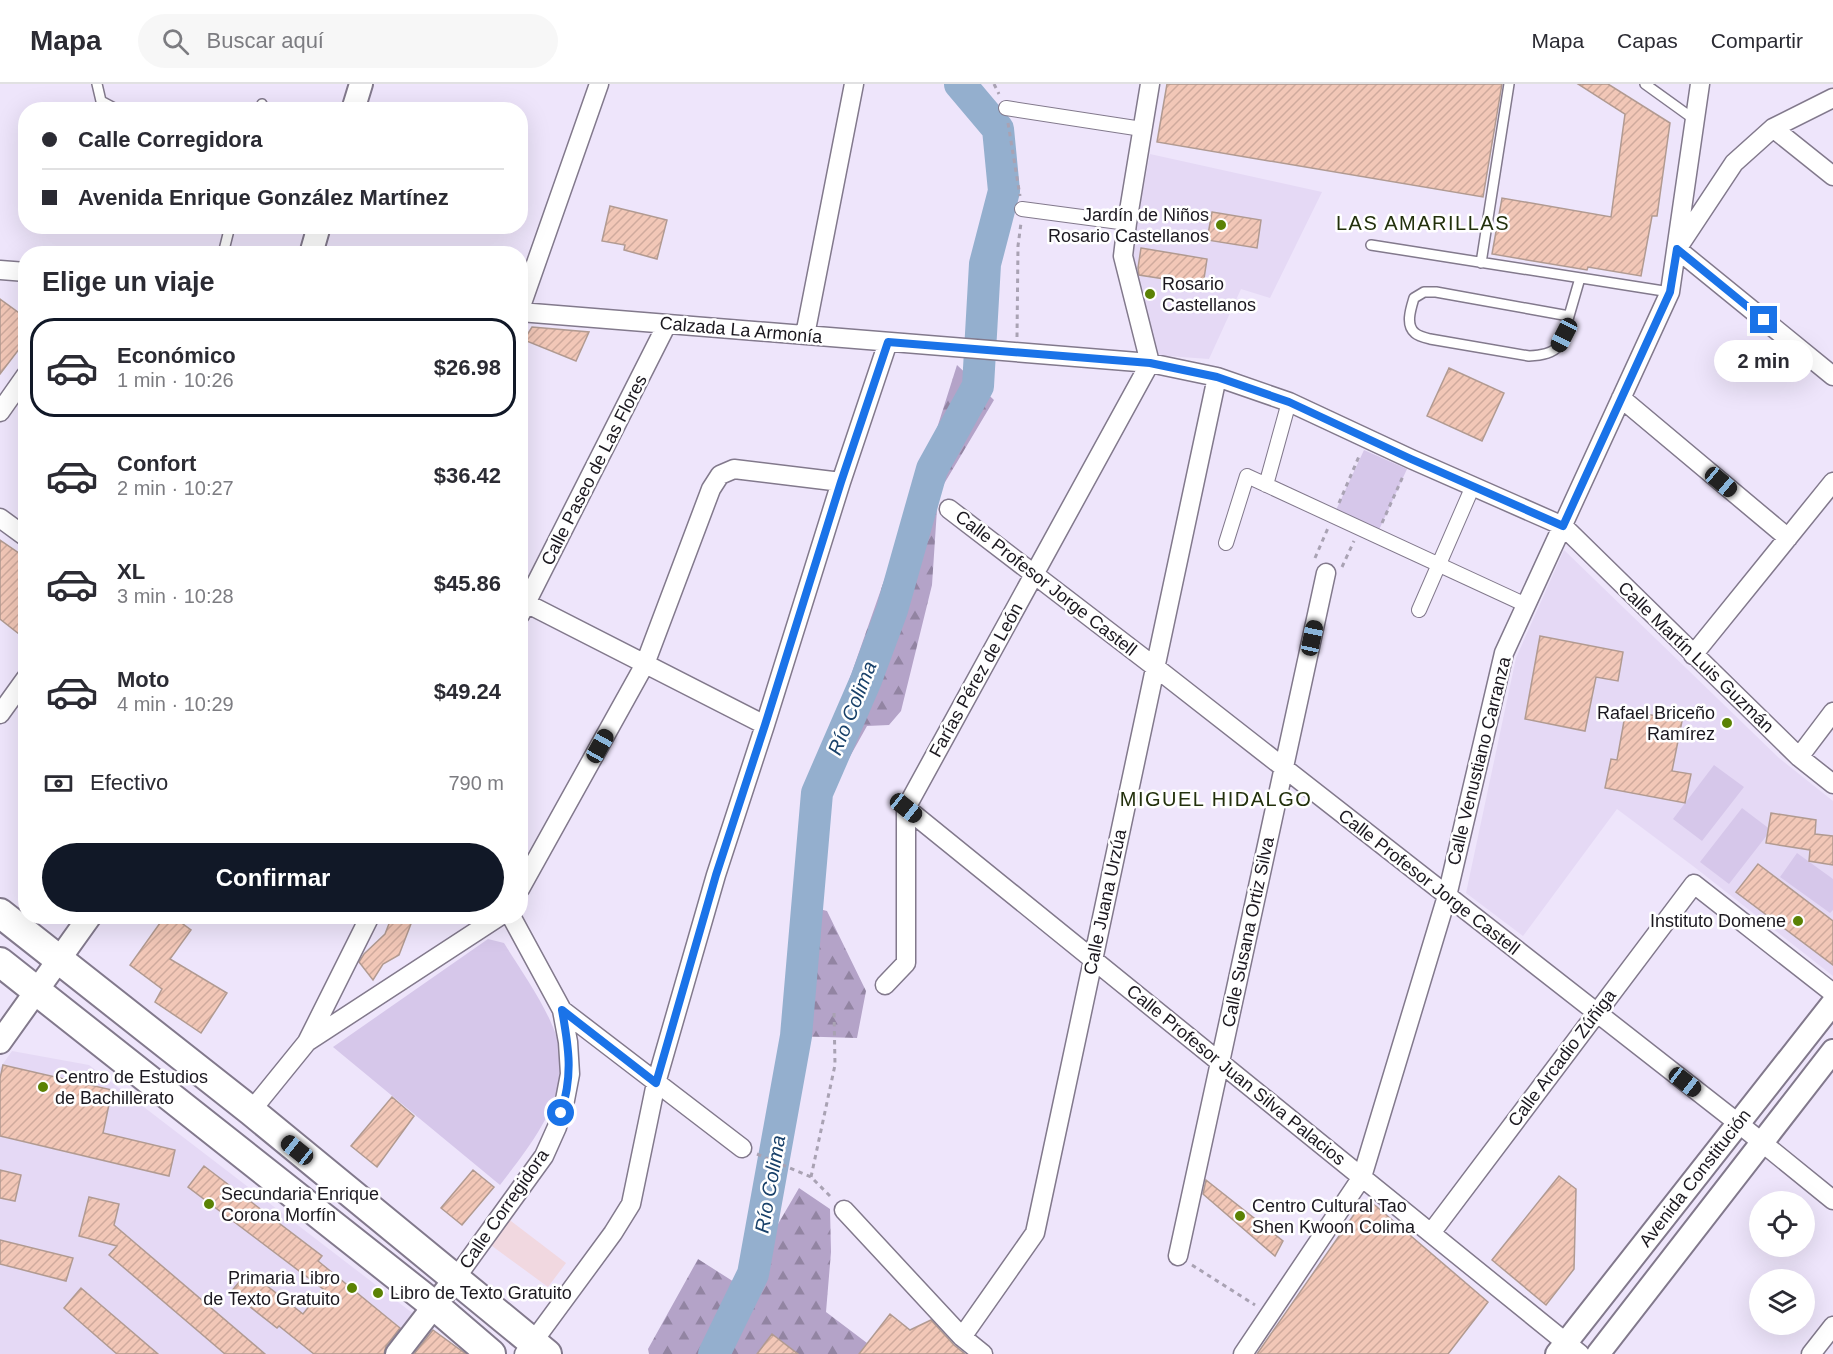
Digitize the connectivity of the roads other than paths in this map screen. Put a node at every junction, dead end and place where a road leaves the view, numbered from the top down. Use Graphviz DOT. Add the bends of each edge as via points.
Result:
graph roads {
  1 [pos="97,84"];
  2 [pos="361,84"];
  3 [pos="599,84"];
  4 [pos="854,84"];
  5 [pos="1150,84"];
  6 [pos="1509,84"];
  7 [pos="1645,84"];
  8 [pos="1700,84"];
  9 [pos="1833,98"];
  10 [pos="103,102"];
  11 [pos="355,102"];
  12 [pos="1006,108"];
  13 [pos="1695,120"];
  14 [pos="1773,128"];
  15 [pos="1142,129"];
  16 [pos="1833,176"];
  17 [pos="1022,209"];
  18 [pos="1127,223"];
  19 [pos="1371,245"];
  20 [pos="1677,249"];
  21 [pos="1481,262"];
  22 [pos="0,270"];
  23 [pos="18,271"];
  24 [pos="1580,278"];
  25 [pos="528,287"];
  26 [pos="1670,292"];
  27 [pos="528,311"];
  28 [pos="1569,316"];
  29 [pos="667,324"];
  30 [pos="805,335"];
  31 [pos="888,342"];
  32 [pos="1150,363"];
  33 [pos="1833,376"];
  34 [pos="1217,377"];
  35 [pos="18,386"];
  36 [pos="1621,398"];
  37 [pos="1289,402"];
  38 [pos="0,412"];
  39 [pos="841,482"];
  40 [pos="1833,482"];
  41 [pos="1266,485"];
  42 [pos="1473,486"];
  43 [pos="949,509"];
  44 [pos="0,518"];
  45 [pos="1563,526"];
  46 [pos="18,531"];
  47 [pos="1788,538"];
  48 [pos="1226,543"];
  49 [pos="1439,565"];
  50 [pos="1326,573"];
  51 [pos="1034,575"];
  52 [pos="528,596"];
  53 [pos="1526,605"];
  54 [pos="528,608"];
  55 [pos="1419,610"];
  56 [pos="1693,655"];
  57 [pos="645,664"];
  58 [pos="1155,667"];
  59 [pos="18,689"];
  60 [pos="1833,712"];
  61 [pos="0,714"];
  62 [pos="765,725"];
  63 [pos="1799,757"];
  64 [pos="1284,769"];
  65 [pos="1833,784"];
  66 [pos="906,808"];
  67 [pos="528,875"];
  68 [pos="1447,896"];
  69 [pos="0,913"];
  70 [pos="85,924"];
  71 [pos="366,924"];
  72 [pos="488,924"];
  73 [pos="515,924"];
  74 [pos="1092,958"];
  75 [pos="60,961"];
  76 [pos="0,962"];
  77 [pos="885,985"];
  78 [pos="37,992"];
  79 [pos="1833,993"];
  80 [pos="1833,1003"];
  81 [pos="562,1010"];
  82 [pos="1596,1013"];
  83 [pos="0,1042"];
  84 [pos="307,1042"];
  85 [pos="1833,1051"];
  86 [pos="1219,1062"];
  87 [pos="656,1083"];
  88 [pos="251,1111"];
  89 [pos="1738,1123"];
  90 [pos="1761,1142"];
  91 [pos="742,1148"];
  92 [pos="1362,1177"];
  93 [pos="1833,1200"];
  94 [pos="844,1210"];
  95 [pos="1431,1233"];
  96 [pos="1178,1256"];
  97 [pos="455,1280"];
  98 [pos="435,1306"];
  99 [pos="1833,1326"];
  100 [pos="962,1336"];
  101 [pos="535,1350"];
  102 [pos="1568,1350"];
  103 [pos="397,1354"];
  104 [pos="491,1354"];
  105 [pos="983,1354"];
  106 [pos="1243,1354"];
  107 [pos="1598,1354"];
  108 [pos="1811,1354"];
  1 -- 10 [label="lane"];
  2 -- 11 [label="street"];
  3 -- 25 [label="street"];
  4 -- 30 [label="street"];
  5 -- 15 [label="street"];
  6 -- 21 [label="lane"];
  7 -- 13 [label="lane"];
  8 -- 13 [label="street, Calle Venustiano Carranza"];
  9 -- 14 [label="street"];
  12 -- 15 [label="street"];
  13 -- 20 [label="street, Calle Venustiano Carranza"];
  14 -- 16 [label="street"];
  14 -- 20 [label="street" via="1734,163"];
  15 -- 18 [label="street"];
  17 -- 18 [label="street"];
  18 -- 32 [label="street" via="1123,256"];
  19 -- 21 [label="lane"];
  20 -- 26 [label="street, Calle Venustiano Carranza"];
  20 -- 33 [label="street"];
  21 -- 24 [label="lane"];
  22 -- 23 [label="street"];
  24 -- 26 [label="lane"];
  24 -- 28 [label="lane"];
  26 -- 36 [label="street, Calle Venustiano Carranza"];
  27 -- 29 [label="street, Calzada La Armonía"];
  28 -- 28 [label="lane" via="1558,349 1543,356 1529,356 1430,339 1414,333 1409,315 1414,298 1424,292 1436,292"];
  29 -- 30 [label="street, Calzada La Armonía"];
  29 -- 52 [label="street, Calle Paseo de Las Flores"];
  30 -- 31 [label="street, Calzada La Armonía"];
  31 -- 32 [label="street, Calzada La Armonía"];
  31 -- 39 [label="street"];
  32 -- 34 [label="street"];
  32 -- 51 [label="street, Farías Pérez de León"];
  34 -- 37 [label="street"];
  34 -- 58 [label="street, Calle Juana Urzúa"];
  35 -- 38 [label="street"];
  36 -- 45 [label="street, Calle Venustiano Carranza"];
  36 -- 47 [label="street"];
  37 -- 41 [label="street"];
  37 -- 42 [label="street"];
  39 -- 57 [label="street" via="734,470 720,475 711,489"];
  39 -- 62 [label="street"];
  40 -- 47 [label="street"];
  41 -- 48 [label="street" via="1247,476"];
  41 -- 49 [label="street"];
  42 -- 45 [label="street"];
  42 -- 49 [label="street"];
  43 -- 51 [label="street, Calle Profesor Jorge Castell"];
  44 -- 46 [label="street"];
  45 -- 53 [label="street, Calle Venustiano Carranza"];
  45 -- 56 [label="street, Calle Martín Luis Guzmán"];
  47 -- 56 [label="street"];
  49 -- 53 [label="street"];
  49 -- 55 [label="street"];
  50 -- 64 [label="street, Calle Susana Ortiz Silva"];
  51 -- 58 [label="street, Calle Profesor Jorge Castell"];
  51 -- 66 [label="street, Farías Pérez de León"];
  53 -- 68 [label="street, Calle Venustiano Carranza" via="1504,654"];
  54 -- 57 [label="street"];
  56 -- 63 [label="street, Calle Martín Luis Guzmán"];
  57 -- 62 [label="street"];
  57 -- 67 [label="street"];
  58 -- 64 [label="street, Calle Profesor Jorge Castell"];
  58 -- 74 [label="street, Calle Juana Urzúa"];
  59 -- 61 [label="street"];
  60 -- 63 [label="street"];
  62 -- 87 [label="street" via="716,875"];
  63 -- 65 [label="street, Calle Martín Luis Guzmán"];
  64 -- 68 [label="street, Calle Profesor Jorge Castell"];
  64 -- 86 [label="street, Calle Susana Ortiz Silva"];
  66 -- 74 [label="street, Calle Profesor Juan Silva Palacios"];
  66 -- 77 [label="street" via="906,963"];
  68 -- 82 [label="street, Calle Profesor Jorge Castell"];
  68 -- 92 [label="street, Calle Venustiano Carranza"];
  69 -- 75 [label="main road"];
  70 -- 75 [label="street"];
  71 -- 84 [label="street"];
  72 -- 84 [label="street"];
  73 -- 81 [label="street"];
  74 -- 86 [label="street, Calle Profesor Juan Silva Palacios"];
  74 -- 100 [label="street, Calle Juana Urzúa" via="1035,1233"];
  75 -- 78 [label="street"];
  75 -- 88 [label="main road"];
  76 -- 78 [label="main road"];
  78 -- 83 [label="street"];
  78 -- 98 [label="main road"];
  79 -- 82 [label="street, Calle Arcadio Zúñiga" via="1694,884"];
  80 -- 89 [label="street, Avenida Constitución"];
  81 -- 87 [label="street"];
  81 -- 97 [label="street, Calle Corregidora" via="570,1074 557,1127 544,1156"];
  82 -- 89 [label="street, Calle Profesor Jorge Castell"];
  82 -- 95 [label="street, Calle Arcadio Zúñiga"];
  84 -- 88 [label="street"];
  85 -- 90 [label="street, Avenida Constitución"];
  86 -- 92 [label="street, Calle Profesor Juan Silva Palacios"];
  86 -- 96 [label="street, Calle Susana Ortiz Silva"];
  87 -- 91 [label="street"];
  87 -- 101 [label="street" via="631,1204"];
  88 -- 97 [label="main road"];
  89 -- 90 [label="street, Calle Profesor Jorge Castell"];
  89 -- 102 [label="street, Avenida Constitución"];
  90 -- 93 [label="street, Calle Profesor Jorge Castell"];
  90 -- 107 [label="street, Avenida Constitución"];
  92 -- 95 [label="street, Calle Profesor Juan Silva Palacios"];
  92 -- 106 [label="street, Calle Venustiano Carranza"];
  94 -- 100 [label="street"];
  95 -- 102 [label="street, Calle Profesor Juan Silva Palacios"];
  97 -- 98 [label="street, Calle Corregidora"];
  97 -- 101 [label="main road"];
  98 -- 103 [label="street, Calle Corregidora"];
  98 -- 104 [label="main road"];
  99 -- 108 [label="street"];
  100 -- 105 [label="street"];
}
